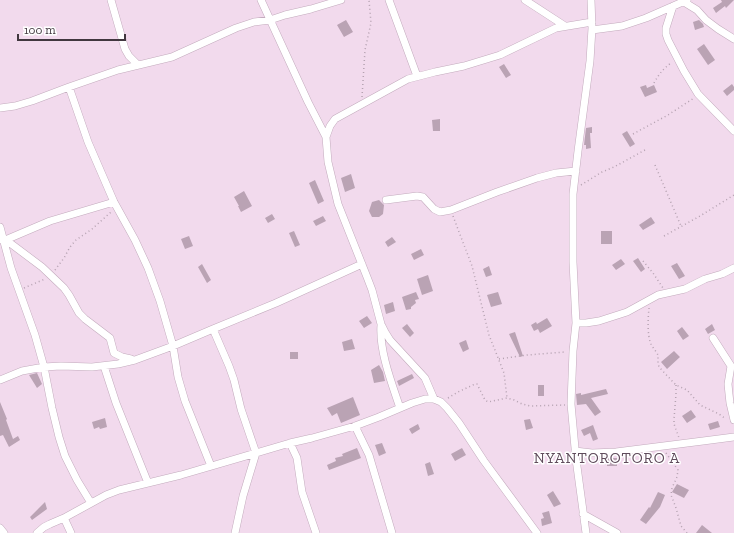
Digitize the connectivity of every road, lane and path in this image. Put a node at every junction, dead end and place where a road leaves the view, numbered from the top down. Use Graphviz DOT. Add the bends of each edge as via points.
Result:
graph roads {
  1 [pos="112,0"];
  2 [pos="261,0"];
  3 [pos="341,0"];
  4 [pos="369,0"];
  5 [pos="389,0"];
  6 [pos="525,0"];
  7 [pos="591,0"];
  8 [pos="685,1"];
  9 [pos="673,6"];
  10 [pos="270,20"];
  11 [pos="592,22"];
  12 [pos="565,26"];
  13 [pos="592,30"];
  14 [pos="734,39"];
  15 [pos="678,58"];
  16 [pos="138,65"];
  17 [pos="417,76"];
  18 [pos="654,83"];
  19 [pos="69,87"];
  20 [pos="698,94"];
  21 [pos="362,104"];
  22 [pos="0,108"];
  23 [pos="734,131"];
  24 [pos="633,134"];
  25 [pos="326,137"];
  26 [pos="645,150"];
  27 [pos="655,165"];
  28 [pos="576,171"];
  29 [pos="574,190"];
  30 [pos="734,195"];
  31 [pos="386,200"];
  32 [pos="115,204"];
  33 [pos="451,210"];
  34 [pos="681,226"];
  35 [pos="0,227"];
  36 [pos="664,236"];
  37 [pos="3,241"];
  38 [pos="643,261"];
  39 [pos="362,264"];
  40 [pos="734,268"];
  41 [pos="51,275"];
  42 [pos="19,290"];
  43 [pos="666,293"];
  44 [pos="649,300"];
  45 [pos="576,323"];
  46 [pos="381,324"];
  47 [pos="213,329"];
  48 [pos="714,338"];
  49 [pos="173,346"];
  50 [pos="573,352"];
  51 [pos="498,359"];
  52 [pos="135,360"];
  53 [pos="104,366"];
  54 [pos="44,367"];
  55 [pos="0,380"];
  56 [pos="676,385"];
  57 [pos="507,398"];
  58 [pos="438,401"];
  59 [pos="571,404"];
  60 [pos="400,408"];
  61 [pos="732,421"];
  62 [pos="355,426"];
  63 [pos="734,437"];
  64 [pos="290,443"];
  65 [pos="681,444"];
  66 [pos="662,446"];
  67 [pos="575,451"];
  68 [pos="256,453"];
  69 [pos="211,466"];
  70 [pos="148,483"];
  71 [pos="90,503"];
  72 [pos="583,514"];
  73 [pos="64,518"];
  74 [pos="0,528"];
  75 [pos="4,533"];
  76 [pos="36,533"];
  77 [pos="71,533"];
  78 [pos="235,533"];
  79 [pos="316,533"];
  80 [pos="392,533"];
  81 [pos="536,533"];
  82 [pos="586,533"];
  83 [pos="617,533"];
  84 [pos="687,533"];
  1 -- 16 [label="street" via="125,49"];
  2 -- 10 [label="street"];
  3 -- 10 [label="street"];
  4 -- 21 [label="path" via="371,23 365,50"];
  5 -- 17 [label="street"];
  6 -- 12 [label="street"];
  7 -- 11 [label="street"];
  8 -- 9 [label="street"];
  8 -- 14 [label="street" via="706,20"];
  9 -- 13 [label="street" via="622,26"];
  9 -- 15 [label="street" via="666,34"];
  10 -- 16 [label="street" via="236,28 172,57"];
  10 -- 25 [label="street"];
  11 -- 12 [label="street"];
  11 -- 13 [label="street"];
  12 -- 17 [label="street" via="500,55"];
  13 -- 28 [label="street"];
  15 -- 18 [label="path" via="662,70"];
  15 -- 20 [label="street"];
  16 -- 19 [label="street"];
  17 -- 21 [label="street"];
  19 -- 22 [label="street" via="32,101"];
  19 -- 32 [label="street" via="88,142"];
  20 -- 23 [label="street"];
  20 -- 24 [label="path" via="683,106"];
  21 -- 25 [label="street" via="335,119"];
  25 -- 39 [label="street" via="328,162 338,204"];
  26 -- 29 [label="path"];
  27 -- 34 [label="path"];
  28 -- 29 [label="street"];
  28 -- 33 [label="street" via="537,178"];
  29 -- 45 [label="street" via="572,262"];
  30 -- 34 [label="path"];
  31 -- 33 [label="street" via="417,196 423,197 440,212"];
  32 -- 37 [label="street" via="50,221"];
  32 -- 41 [label="path" via="92,229 76,240"];
  32 -- 49 [label="street" via="148,268"];
  33 -- 51 [label="path" via="472,266"];
  34 -- 36 [label="path"];
  35 -- 37 [label="street"];
  37 -- 41 [label="street"];
  37 -- 42 [label="street"];
  38 -- 43 [label="path"];
  39 -- 46 [label="street"];
  39 -- 47 [label="street"];
  40 -- 43 [label="street" via="685,289"];
  41 -- 42 [label="path"];
  41 -- 52 [label="street" via="64,288 79,313 110,338 114,353 122,358"];
  42 -- 54 [label="street"];
  43 -- 44 [label="street"];
  44 -- 45 [label="street" via="634,309 608,318"];
  44 -- 56 [label="path" via="648,327 651,345 658,355 659,367"];
  45 -- 50 [label="street"];
  46 -- 58 [label="street" via="390,340 424,378"];
  46 -- 60 [label="street" via="380,333 385,358"];
  47 -- 49 [label="street"];
  47 -- 68 [label="street" via="234,380"];
  48 -- 61 [label="street" via="731,366 728,384"];
  49 -- 52 [label="street"];
  49 -- 69 [label="street" via="185,401"];
  50 -- 51 [label="path"];
  50 -- 59 [label="street"];
  51 -- 57 [label="path" via="504,373"];
  52 -- 53 [label="street"];
  53 -- 54 [label="street"];
  53 -- 70 [label="street"];
  54 -- 55 [label="street" via="22,371"];
  54 -- 71 [label="street" via="63,450"];
  56 -- 61 [label="path" via="687,390 700,405"];
  56 -- 65 [label="path" via="674,419"];
  57 -- 58 [label="path" via="488,402 475,384"];
  57 -- 59 [label="path" via="530,406"];
  58 -- 60 [label="street" via="425,399"];
  58 -- 81 [label="street" via="459,423"];
  59 -- 67 [label="street"];
  60 -- 62 [label="street"];
  62 -- 64 [label="street"];
  62 -- 80 [label="street" via="369,456"];
  63 -- 65 [label="street"];
  64 -- 68 [label="street"];
  64 -- 79 [label="street" via="298,465 302,492"];
  65 -- 66 [label="street"];
  66 -- 67 [label="street" via="616,452"];
  66 -- 84 [label="path" via="678,470 671,495 681,526"];
  67 -- 72 [label="street"];
  68 -- 69 [label="street"];
  68 -- 78 [label="street"];
  69 -- 70 [label="street"];
  70 -- 71 [label="street" via="119,490"];
  71 -- 73 [label="street"];
  72 -- 82 [label="street"];
  72 -- 83 [label="street"];
  73 -- 76 [label="street"];
  73 -- 77 [label="street"];
  74 -- 75 [label="street"];
}
